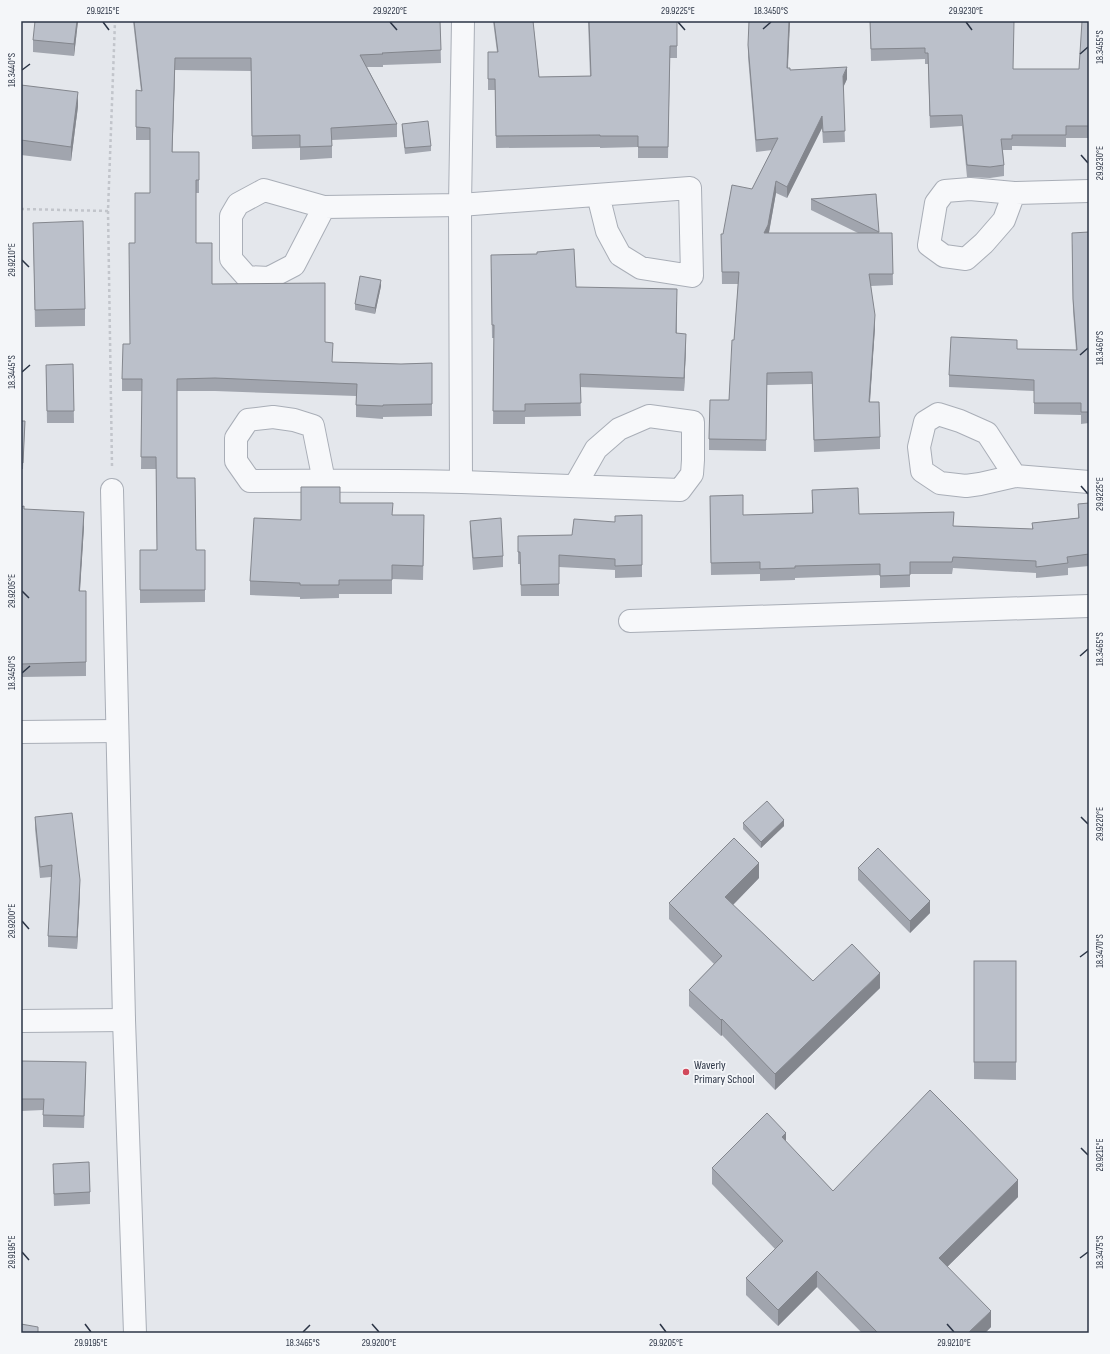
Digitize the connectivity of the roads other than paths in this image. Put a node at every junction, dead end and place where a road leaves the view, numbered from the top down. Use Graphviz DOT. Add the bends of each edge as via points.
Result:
graph roads {
  1 [pos="463,21"];
  2 [pos="1089,191"];
  3 [pos="1014,193"];
  4 [pos="598,195"];
  5 [pos="460,205"];
  6 [pos="324,207"];
  7 [pos="1015,476"];
  8 [pos="324,481"];
  9 [pos="461,482"];
  10 [pos="1089,482"];
  11 [pos="575,486"];
  12 [pos="112,490"];
  13 [pos="1089,606"];
  14 [pos="630,621"];
  15 [pos="117,731"];
  16 [pos="21,732"];
  17 [pos="124,1020"];
  18 [pos="21,1021"];
  19 [pos="135,1333"];
  1 -- 5 [label="street"];
  2 -- 3 [label="street"];
  4 -- 4 [label="street" via="607,231 620,255 642,268 692,276 690,188"];
  4 -- 5 [label="street"];
  5 -- 6 [label="street"];
  5 -- 9 [label="street"];
  6 -- 6 [label="street" via="264,190 238,204 231,216 232,259 247,276 269,278 294,265"];
  7 -- 10 [label="street"];
  8 -- 9 [label="street"];
  9 -- 11 [label="street"];
  11 -- 11 [label="street" via="680,490 692,474 693,422 649,416 619,429 596,449"];
  12 -- 15 [label="street"];
  13 -- 14 [label="street"];
  15 -- 16 [label="street"];
  15 -- 17 [label="street"];
  17 -- 18 [label="street"];
  17 -- 19 [label="street"];
}
